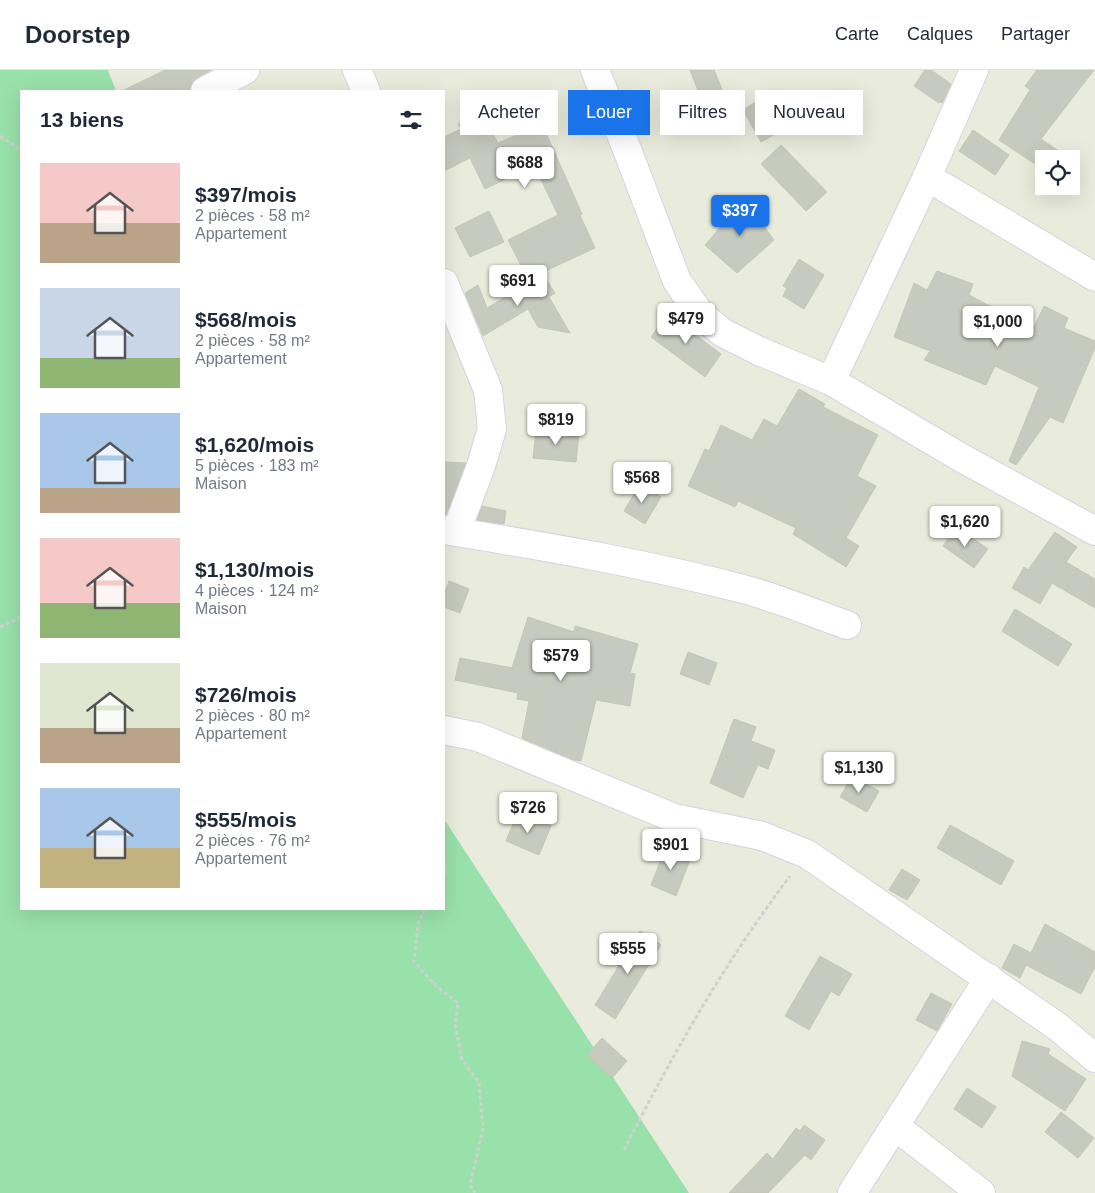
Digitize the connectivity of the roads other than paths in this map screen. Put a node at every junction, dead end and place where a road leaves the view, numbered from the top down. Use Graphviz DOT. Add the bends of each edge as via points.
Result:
graph roads {
  1 [pos="245,70"];
  2 [pos="357,70"];
  3 [pos="595,70"];
  4 [pos="974,70"];
  5 [pos="208,90"];
  6 [pos="366,90"];
  7 [pos="927,177"];
  8 [pos="1095,277"];
  9 [pos="445,285"];
  10 [pos="831,380"];
  11 [pos="450,531"];
  12 [pos="1095,531"];
  13 [pos="847,625"];
  14 [pos="445,730"];
  15 [pos="989,978"];
  16 [pos="1095,1058"];
  17 [pos="896,1126"];
  18 [pos="852,1193"];
  19 [pos="981,1193"];
  1 -- 5 [label="street"];
  2 -- 6 [label="street"];
  3 -- 10 [label="street" via="677,281 700,314 723,333"];
  4 -- 7 [label="street"];
  7 -- 8 [label="street"];
  7 -- 10 [label="street"];
  9 -- 11 [label="street" via="488,390 492,429 481,466"];
  10 -- 12 [label="street" via="960,458"];
  11 -- 13 [label="street" via="608,558 741,588"];
  14 -- 15 [label="street" via="478,737 674,818 762,836 807,854"];
  15 -- 16 [label="street"];
  15 -- 17 [label="street"];
  17 -- 18 [label="street"];
  17 -- 19 [label="street"];
}
